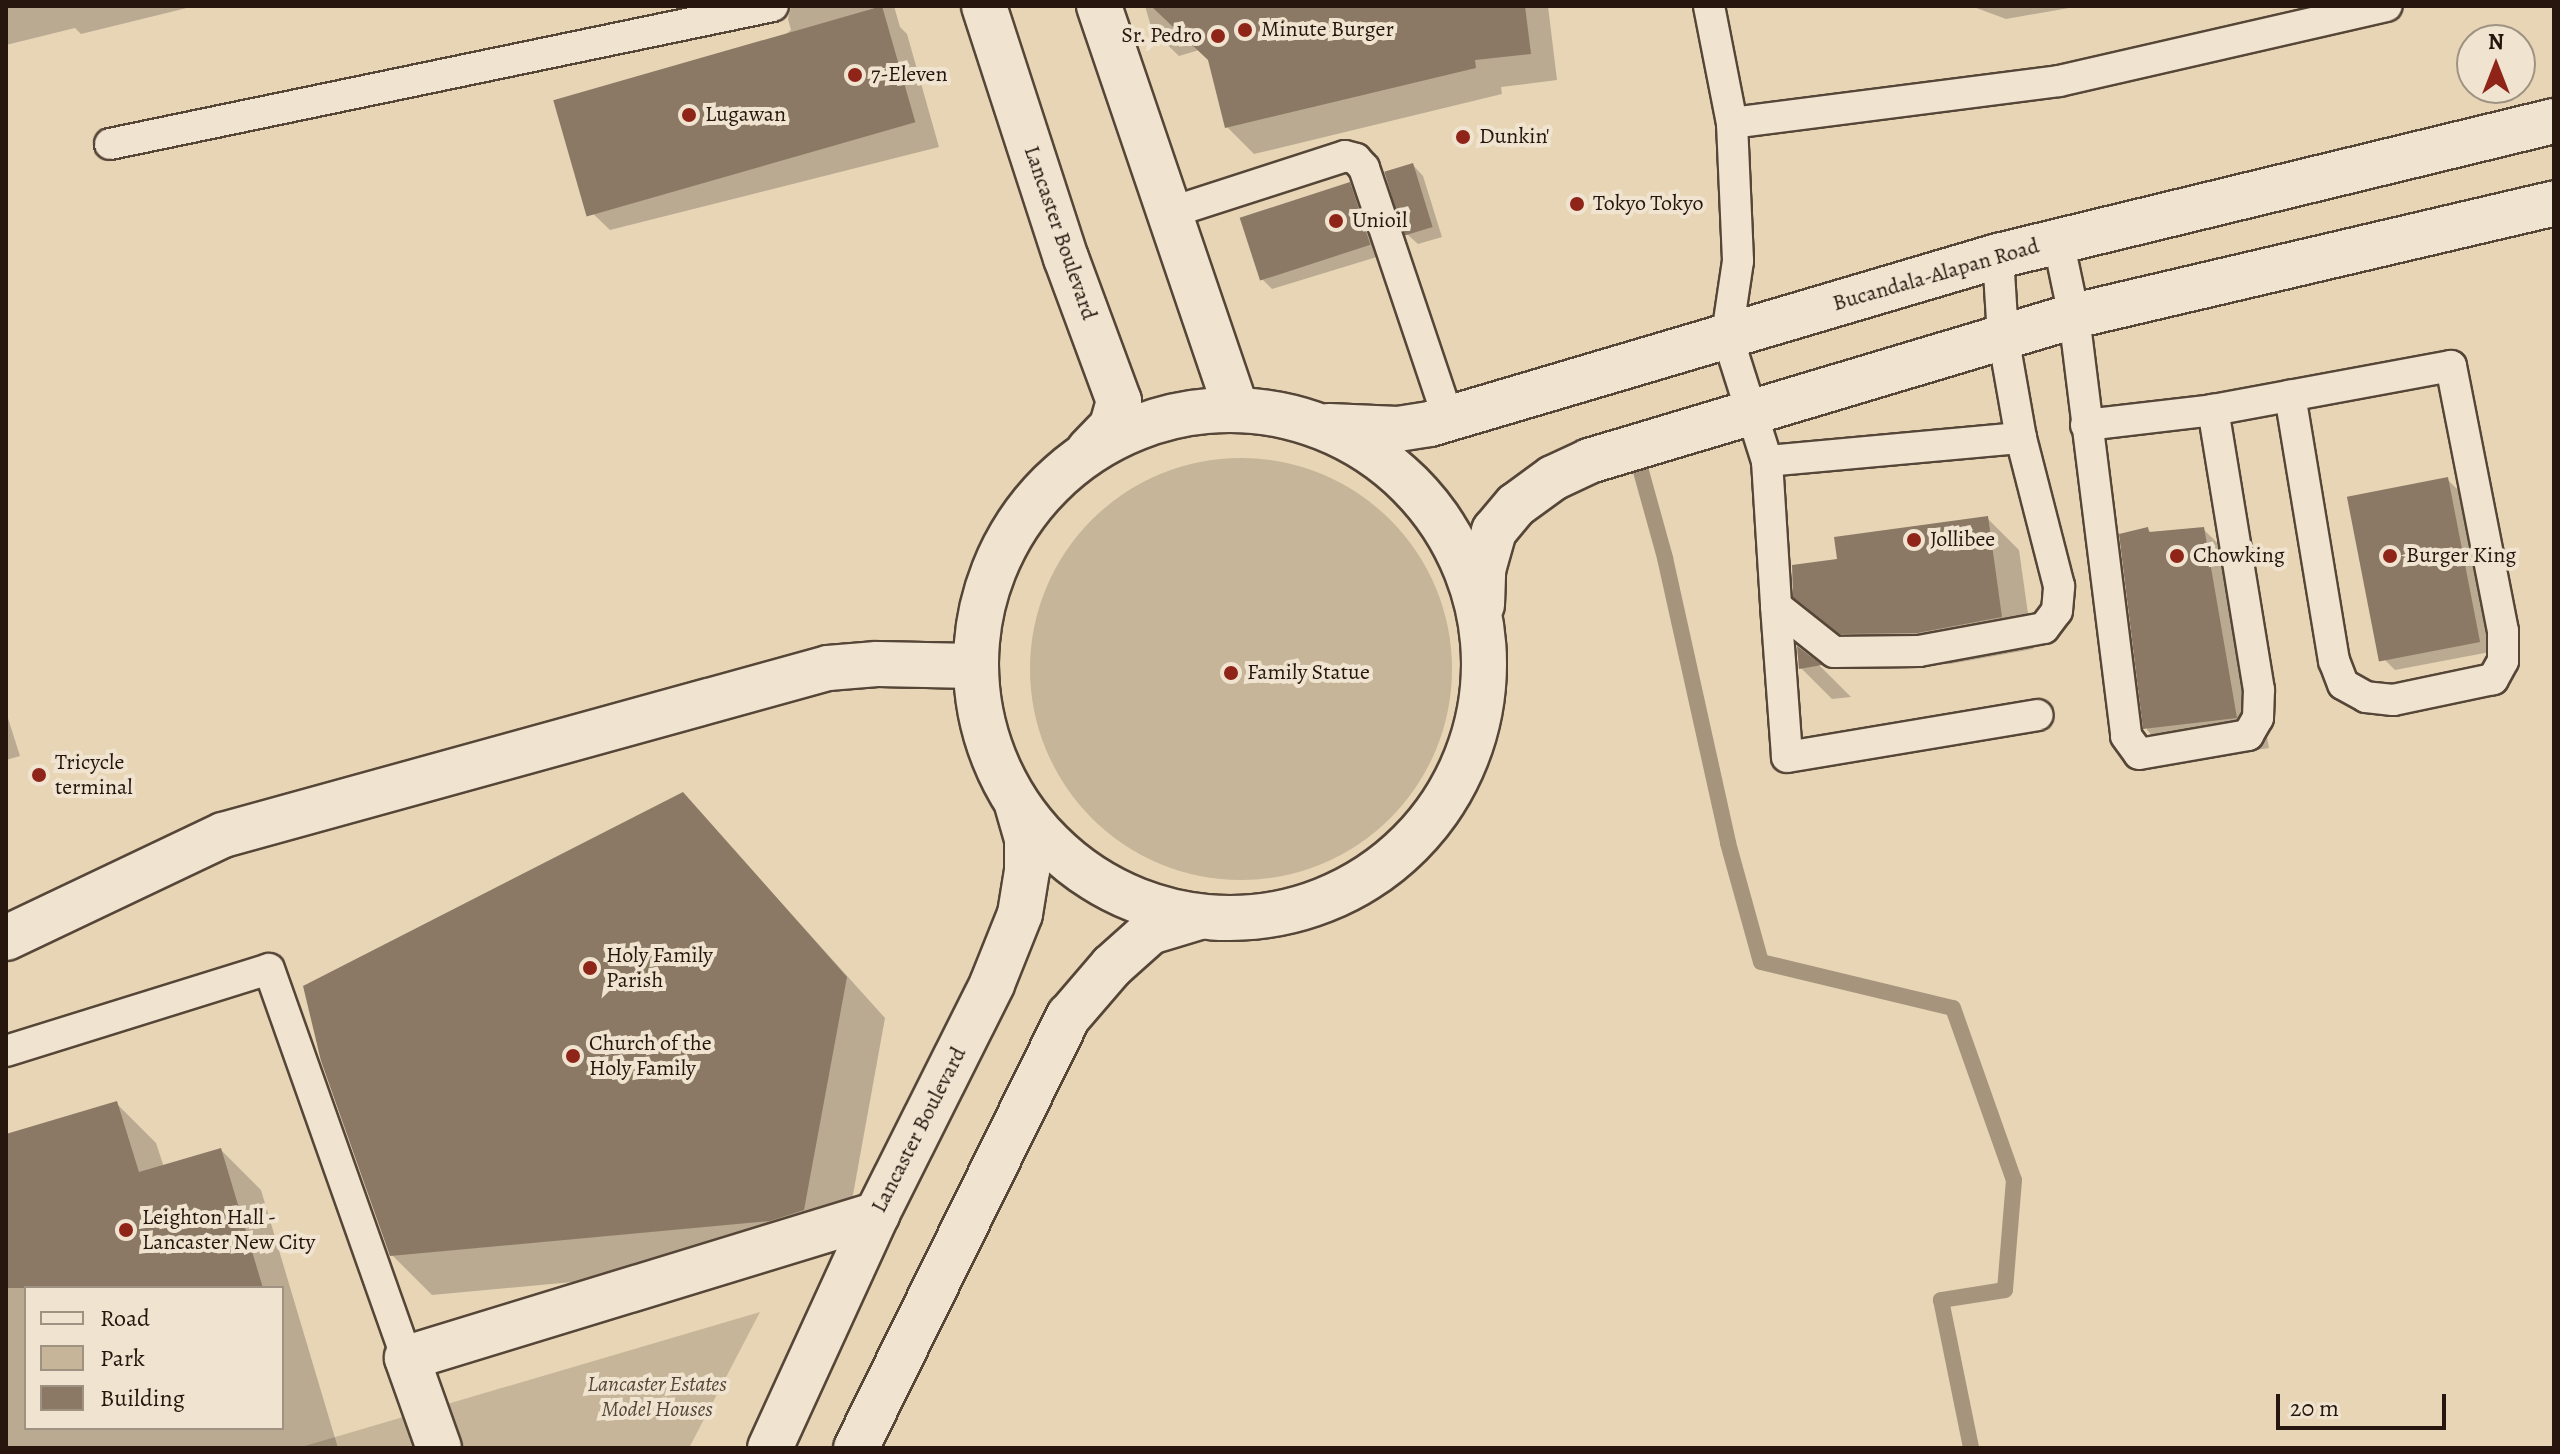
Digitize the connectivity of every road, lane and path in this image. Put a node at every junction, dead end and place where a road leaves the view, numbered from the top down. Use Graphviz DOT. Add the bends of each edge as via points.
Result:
graph roads {
  1 [pos="773,6"];
  2 [pos="984,6"];
  3 [pos="1099,6"];
  4 [pos="1709,6"];
  5 [pos="2387,6"];
  6 [pos="2554,121"];
  7 [pos="1732,123"];
  8 [pos="110,144"];
  9 [pos="2554,203"];
  10 [pos="1169,213"];
  11 [pos="2058,240"];
  12 [pos="1998,256"];
  13 [pos="2074,316"];
  14 [pos="1727,335"];
  15 [pos="2003,336"];
  16 [pos="2290,396"];
  17 [pos="1236,408"];
  18 [pos="2213,410"];
  19 [pos="1750,412"];
  20 [pos="1449,420"];
  21 [pos="1321,425"];
  22 [pos="2086,425"];
  23 [pos="2021,438"];
  24 [pos="1088,452"];
  25 [pos="1767,461"];
  26 [pos="1776,606"];
  27 [pos="1482,612"];
  28 [pos="974,666"];
  29 [pos="2038,715"];
  30 [pos="1016,803"];
  31 [pos="1199,917"];
  32 [pos="6,938"];
  33 [pos="6,1051"];
  34 [pos="877,1214"];
  35 [pos="407,1358"];
  36 [pos="439,1448"];
  37 [pos="770,1448"];
  38 [pos="856,1448"];
  1 -- 8 [label="lane"];
  2 -- 24 [label="main road, Lancaster Boulevard" via="1119,401 1112,426"];
  3 -- 10 [label="main road"];
  4 -- 7 [label="lane"];
  5 -- 7 [label="lane" via="2059,81"];
  6 -- 11 [label="main road, Bucandala-Alapan Road"];
  7 -- 14 [label="lane" via="1738,261"];
  9 -- 13 [label="main road"];
  10 -- 17 [label="main road"];
  10 -- 20 [label="lane" via="1345,156 1356,159 1364,168"];
  11 -- 12 [label="main road, Bucandala-Alapan Road"];
  11 -- 13 [label="lane"];
  12 -- 14 [label="main road, Bucandala-Alapan Road"];
  12 -- 15 [label="lane"];
  13 -- 15 [label="main road"];
  13 -- 22 [label="lane"];
  14 -- 19 [label="lane"];
  14 -- 20 [label="main road, Bucandala-Alapan Road"];
  15 -- 19 [label="main road"];
  15 -- 23 [label="lane"];
  16 -- 16 [label="lane" via="2451,366 2503,631 2503,661 2493,679 2393,700 2366,697 2343,684 2334,661"];
  16 -- 18 [label="lane"];
  17 -- 21 [label="main road"];
  17 -- 24 [label="main road" via="1184,413 1134,427"];
  18 -- 22 [label="lane"];
  18 -- 22 [label="lane" via="2259,690 2258,718 2248,735 2139,754 2126,736"];
  19 -- 25 [label="lane"];
  19 -- 27 [label="main road" via="1589,461 1516,505 1494,531 1483,570"];
  20 -- 21 [label="main road, Bucandala-Alapan Road" via="1398,429"];
  21 -- 27 [label="main road" via="1395,467 1451,532"];
  23 -- 25 [label="lane"];
  23 -- 26 [label="lane" via="2059,586 2057,611 2044,628 1919,651 1834,652"];
  24 -- 28 [label="main road" via="1040,493 1004,544 982,603"];
  25 -- 26 [label="lane"];
  26 -- 29 [label="lane" via="1787,757"];
  27 -- 31 [label="main road" via="1486,680 1473,748 1441,810 1394,860 1335,896 1269,916"];
  28 -- 30 [label="main road" via="983,726"];
  28 -- 32 [label="main road" via="828,668 223,835"];
  30 -- 31 [label="main road" via="1051,846 1095,880 1145,903"];
  30 -- 34 [label="main road, Lancaster Boulevard" via="1027,839 1020,914 992,984"];
  31 -- 38 [label="main road" via="1150,932 1069,1016"];
  33 -- 35 [label="lane" via="269,969"];
  34 -- 35 [label="main road"];
  34 -- 37 [label="main road, Lancaster Boulevard"];
  35 -- 36 [label="main road"];
}
